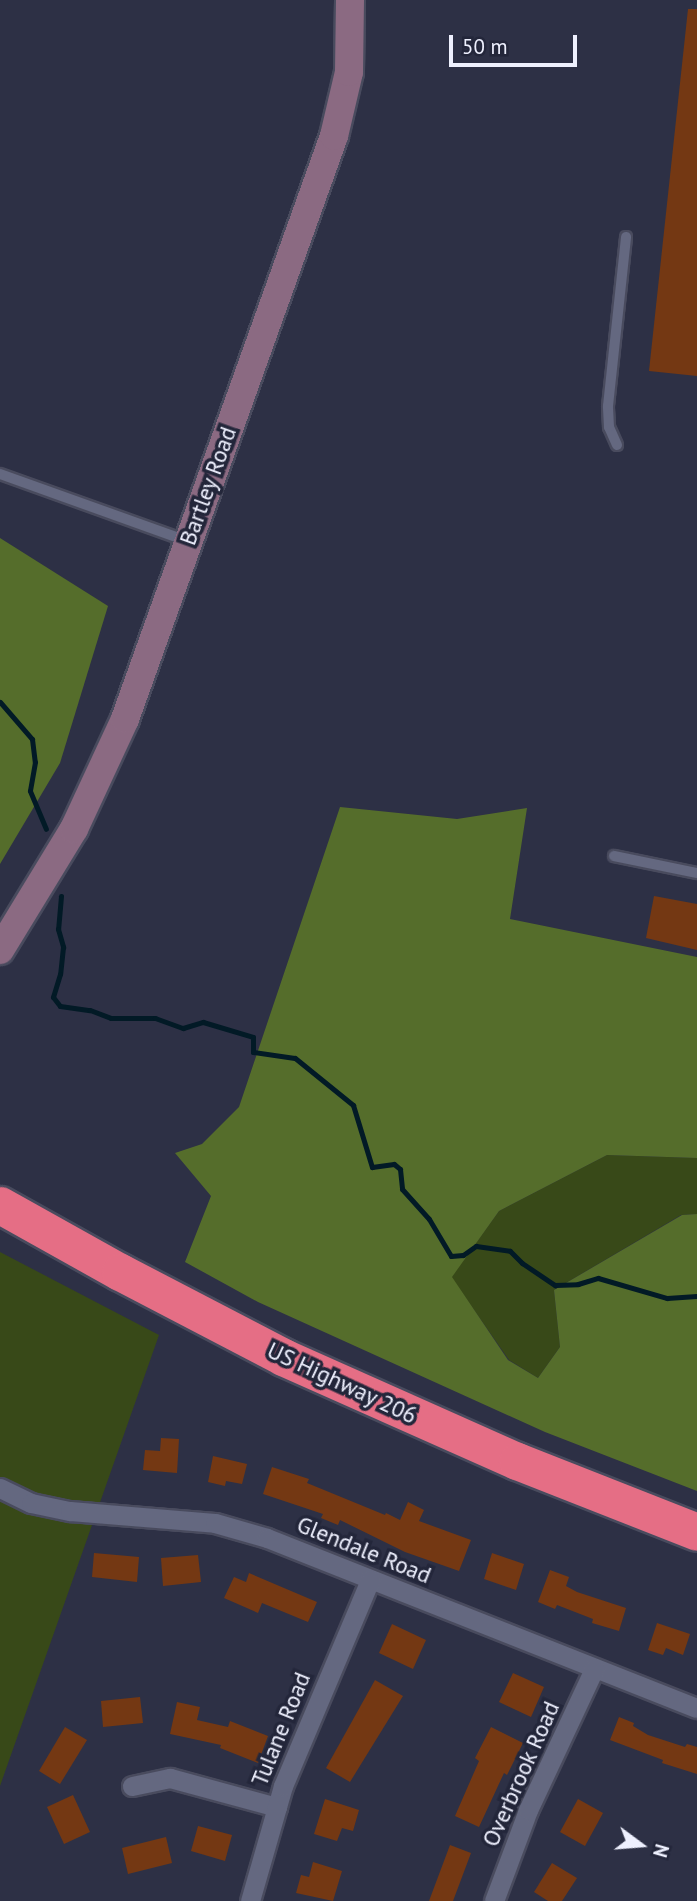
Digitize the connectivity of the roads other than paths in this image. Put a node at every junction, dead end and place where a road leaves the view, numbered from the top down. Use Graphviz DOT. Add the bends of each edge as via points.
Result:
graph roads {
  1 [pos="350,0"];
  2 [pos="626,237"];
  3 [pos="617,445"];
  4 [pos="0,474"];
  5 [pos="188,541"];
  6 [pos="614,856"];
  7 [pos="697,873"];
  8 [pos="0,950"];
  9 [pos="0,1205"];
  10 [pos="0,1488"];
  11 [pos="697,1532"];
  12 [pos="370,1580"];
  13 [pos="594,1669"];
  14 [pos="697,1708"];
  15 [pos="132,1786"];
  16 [pos="276,1807"];
  17 [pos="250,1901"];
  18 [pos="494,1901"];
  1 -- 5 [label="street, Bartley Road" via="349,72 334,136"];
  2 -- 3 [label="lane" via="608,406 609,427"];
  4 -- 5 [label="lane"];
  5 -- 8 [label="street, Bartley Road" via="101,775 74,829"];
  6 -- 7 [label="lane"];
  9 -- 11 [label="highway, US Highway 206" via="295,1362 504,1456"];
  10 -- 12 [label="street, Glendale Road" via="31,1503 70,1511 215,1523 267,1538"];
  12 -- 13 [label="street, Glendale Road"];
  12 -- 16 [label="street, Tulane Road"];
  13 -- 14 [label="street, Glendale Road"];
  13 -- 18 [label="street, Overbrook Road" via="528,1810"];
  15 -- 16 [label="street" via="170,1778"];
  16 -- 17 [label="street, Tulane Road"];
}
